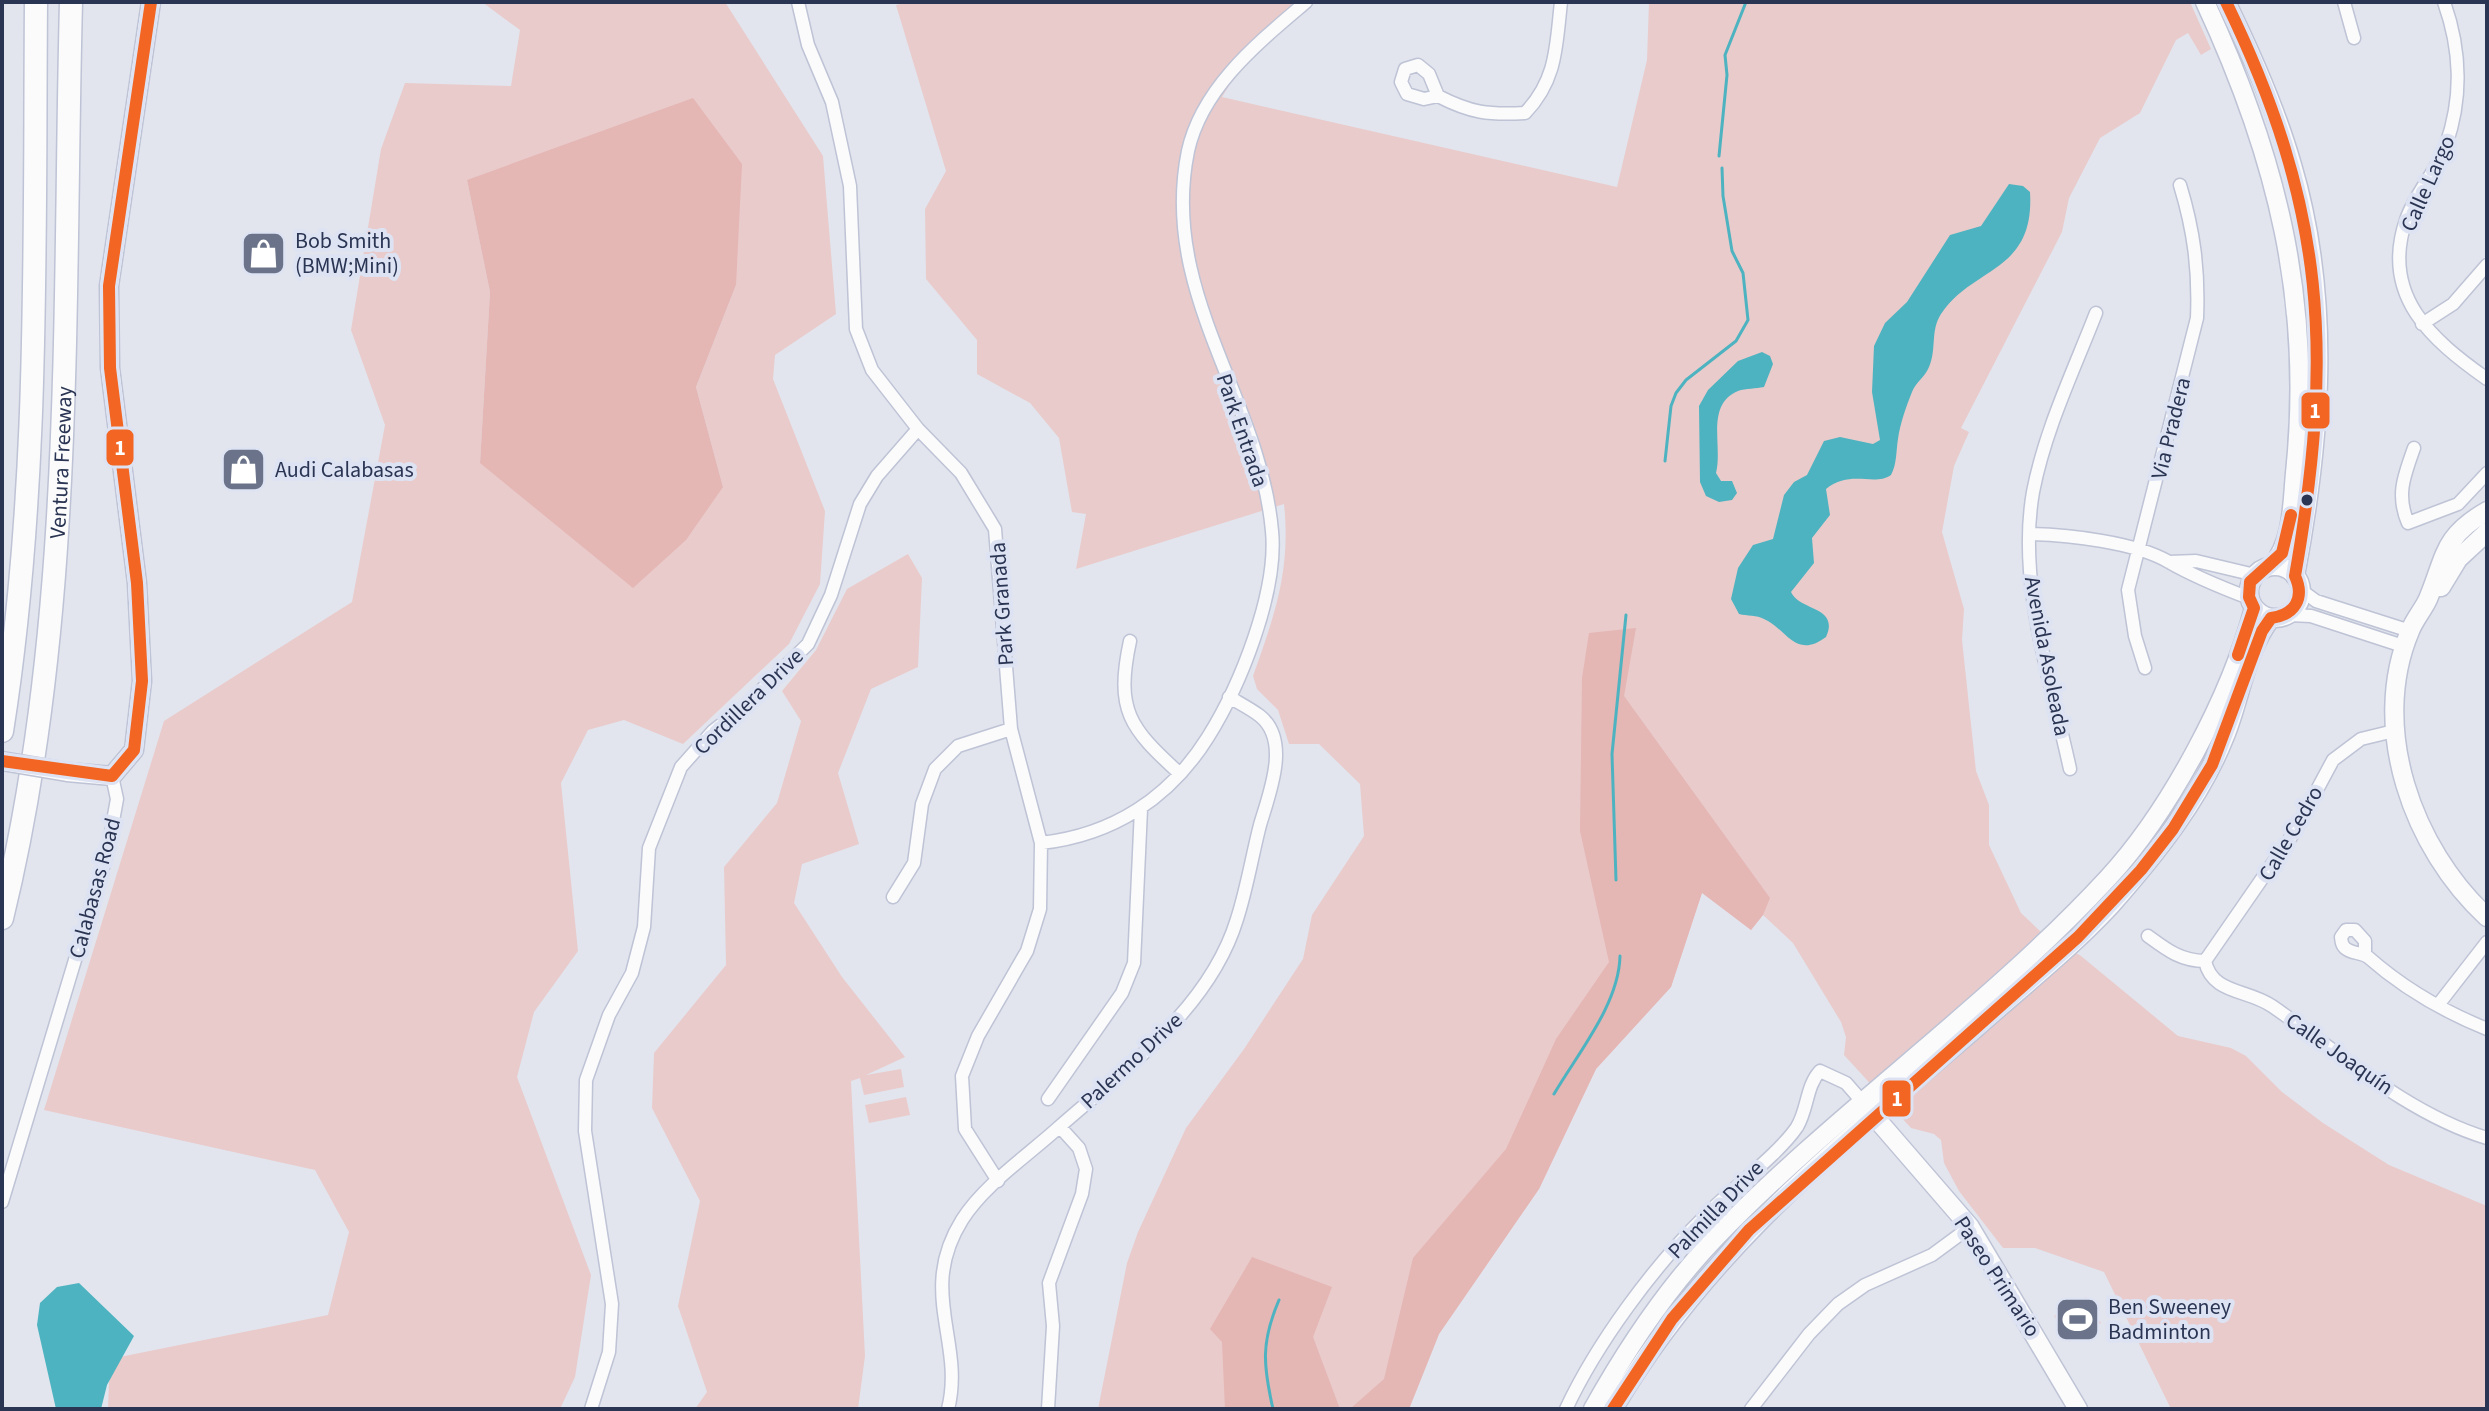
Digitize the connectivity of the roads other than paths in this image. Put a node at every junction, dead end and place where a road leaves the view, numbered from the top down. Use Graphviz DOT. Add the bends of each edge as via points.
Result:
graph roads {
  1 [pos="36,2"];
  2 [pos="71,2"];
  3 [pos="151,2"];
  4 [pos="798,2"];
  5 [pos="1306,2"];
  6 [pos="1561,2"];
  7 [pos="2205,2"];
  8 [pos="2226,2"];
  9 [pos="2344,2"];
  10 [pos="2444,2"];
  11 [pos="2354,38"];
  12 [pos="1438,96"];
  13 [pos="2180,185"];
  14 [pos="2487,265"];
  15 [pos="2096,313"];
  16 [pos="2422,324"];
  17 [pos="2487,379"];
  18 [pos="918,429"];
  19 [pos="2414,448"];
  20 [pos="2487,473"];
  21 [pos="2487,511"];
  22 [pos="2487,532"];
  23 [pos="2029,534"];
  24 [pos="2138,552"];
  25 [pos="2169,562"];
  26 [pos="2214,566"];
  27 [pos="2272,566"];
  28 [pos="2255,575"];
  29 [pos="2209,583"];
  30 [pos="2298,583"];
  31 [pos="2429,597"];
  32 [pos="2251,603"];
  33 [pos="2280,616"];
  34 [pos="2408,639"];
  35 [pos="1130,641"];
  36 [pos="2145,668"];
  37 [pos="1229,697"];
  38 [pos="1011,729"];
  39 [pos="2,731"];
  40 [pos="2394,731"];
  41 [pos="2,761"];
  42 [pos="2070,769"];
  43 [pos="1179,773"];
  44 [pos="112,776"];
  45 [pos="1141,809"];
  46 [pos="1041,843"];
  47 [pos="893,897"];
  48 [pos="2487,917"];
  49 [pos="2,918"];
  50 [pos="2148,936"];
  51 [pos="2487,942"];
  52 [pos="2365,954"];
  53 [pos="2205,961"];
  54 [pos="2438,1005"];
  55 [pos="2487,1029"];
  56 [pos="1048,1099"];
  57 [pos="1869,1109"];
  58 [pos="1060,1127"];
  59 [pos="2487,1138"];
  60 [pos="998,1181"];
  61 [pos="2,1202"];
  62 [pos="1970,1227"];
  63 [pos="591,1409"];
  64 [pos="948,1409"];
  65 [pos="1048,1409"];
  66 [pos="1566,1409"];
  67 [pos="1593,1409"];
  68 [pos="1613,1409"];
  69 [pos="1751,1409"];
  70 [pos="2078,1409"];
  1 -- 39 [label="highway, Ventura Freeway" via="27,467 12,669"];
  2 -- 49 [label="highway, Ventura Freeway" via="54,554 28,787"];
  3 -- 44 [label="street" via="109,286 110,368 142,667 134,750"];
  4 -- 18 [label="street, Park Granada" via="808,45 832,102 850,186 856,329 872,370"];
  5 -- 37 [label="street, Park Entrada" via="1252,48 1219,86 1195,127 1185,174 1187,261 1217,358 1263,475 1273,533 1270,576"];
  6 -- 12 [label="street" via="1544,93 1525,113 1484,115"];
  7 -- 27 [label="street" via="2268,159 2292,261 2299,318 2301,388 2293,495 2286,545"];
  8 -- 30 [label="street" via="2293,167 2314,276 2316,447"];
  9 -- 11 [label="street"];
  10 -- 16 [label="street, Calle Largo" via="2459,54 2455,117 2445,148 2406,220 2400,254 2404,290"];
  13 -- 24 [label="street, Via Pradera" via="2194,230 2197,318"];
  14 -- 16 [label="street" via="2453,304"];
  15 -- 23 [label="street, Avenida Asoleada" via="2043,449"];
  16 -- 17 [label="street, Calle Largo" via="2442,347"];
  18 -- 38 [label="street, Park Granada" via="961,473 995,529"];
  18 -- 63 [label="street, Cordillera Drive" via="860,504 831,595 808,644 681,767 649,848 644,927 632,973 609,1015 586,1080 585,1131 612,1304 609,1352"];
  19 -- 20 [label="street" via="2400,504 2408,523 2458,504"];
  21 -- 31 [label="street" via="2447,543"];
  22 -- 31 [label="street"];
  23 -- 24 [label="street" via="2074,536"];
  23 -- 42 [label="street, Avenida Asoleada" via="2033,591"];
  24 -- 25 [label="street"];
  24 -- 36 [label="street, Via Pradera" via="2128,603"];
  25 -- 26 [label="street"];
  25 -- 29 [label="street"];
  26 -- 28 [label="street"];
  26 -- 29 [label="street" via="2207,573"];
  27 -- 28 [label="street"];
  27 -- 30 [label="street" via="2281,567"];
  28 -- 32 [label="street"];
  29 -- 32 [label="street"];
  30 -- 33 [label="street" via="2298,604"];
  30 -- 34 [label="street" via="2316,601"];
  31 -- 34 [label="street"];
  32 -- 33 [label="street"];
  32 -- 57 [label="street" via="2238,655 2195,750 2111,876"];
  33 -- 34 [label="street" via="2311,616"];
  33 -- 57 [label="street" via="2255,644 2212,765 2141,870 2078,937"];
  34 -- 40 [label="street"];
  35 -- 43 [label="street" via="1125,665 1128,717 1141,739"];
  37 -- 43 [label="street, Park Entrada" via="1201,749"];
  37 -- 58 [label="street, Palermo Drive" via="1262,717 1273,732 1276,753 1237,920 1206,984 1176,1021"];
  38 -- 46 [label="street, Park Granada"];
  38 -- 47 [label="street" via="958,746 935,769 922,804 914,863"];
  40 -- 48 [label="street" via="2420,824 2445,868"];
  40 -- 53 [label="street, Calle Cedro" via="2361,739 2333,760 2295,831"];
  41 -- 44 [label="street, bridge"];
  43 -- 45 [label="street, Park Entrada"];
  44 -- 61 [label="street, Calabasas Road" via="117,799 107,854"];
  45 -- 46 [label="street, Park Entrada" via="1094,833"];
  45 -- 56 [label="street" via="1134,963 1122,993"];
  46 -- 60 [label="street, Park Granada" via="1040,909 1027,951 978,1036 962,1076 965,1129"];
  50 -- 53 [label="street" via="2175,955"];
  51 -- 54 [label="street"];
  52 -- 54 [label="street"];
  53 -- 59 [label="street, Calle Joaquín" via="2217,985 2267,1003 2408,1100"];
  54 -- 55 [label="street"];
  57 -- 62 [label="street, Paseo Primario"];
  57 -- 66 [label="street, Palmilla Drive" via="1846,1083 1820,1071 1797,1127 1696,1224 1657,1270"];
  57 -- 67 [label="street" via="1715,1238 1646,1325"];
  57 -- 68 [label="street" via="1715,1266 1652,1345"];
  58 -- 60 [label="street, Palermo Drive"];
  58 -- 65 [label="street" via="1079,1148 1086,1169 1049,1283 1053,1326"];
  60 -- 64 [label="street, Palermo Drive" via="962,1219 944,1260 940,1300 953,1389"];
  62 -- 69 [label="street" via="1932,1255 1865,1285 1838,1304"];
  62 -- 70 [label="street, Paseo Primario"];
}
